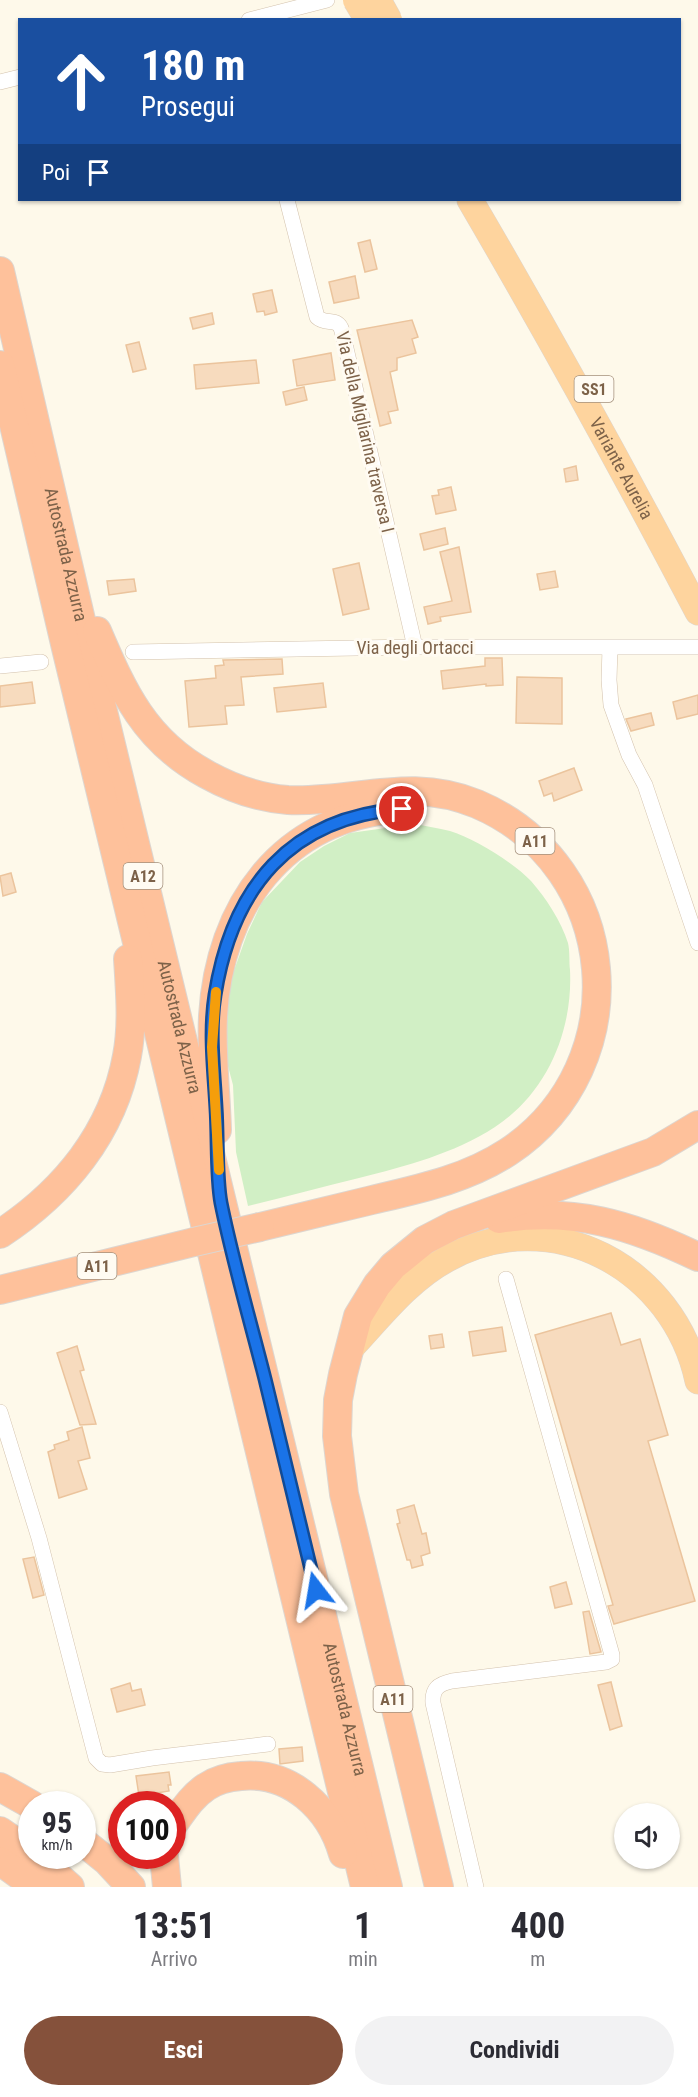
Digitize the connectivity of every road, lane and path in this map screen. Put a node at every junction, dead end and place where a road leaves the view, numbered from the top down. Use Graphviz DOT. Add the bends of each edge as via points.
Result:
graph roads {
  1 [pos="327,0"];
  2 [pos="356,0"];
  3 [pos="378,0"];
  4 [pos="383,0"];
  5 [pos="257,18"];
  6 [pos="353,18"];
  7 [pos="367,18"];
  8 [pos="388,18"];
  9 [pos="288,201"];
  10 [pos="471,201"];
  11 [pos="491,201"];
  12 [pos="0,271"];
  13 [pos="0,366"];
  14 [pos="64,551"];
  15 [pos="698,579"];
  16 [pos="698,612"];
  17 [pos="415,647"];
  18 [pos="698,647"];
  19 [pos="610,648"];
  20 [pos="133,652"];
  21 [pos="40,662"];
  22 [pos="0,666"];
  23 [pos="123,885"];
  24 [pos="698,943"];
  25 [pos="698,1125"];
  26 [pos="221,1201"];
  27 [pos="258,1220"];
  28 [pos="548,1220"];
  29 [pos="0,1234"];
  30 [pos="193,1235"];
  31 [pos="698,1257"];
  32 [pos="698,1271"];
  33 [pos="0,1272"];
  34 [pos="506,1279"];
  35 [pos="0,1290"];
  36 [pos="350,1348"];
  37 [pos="698,1381"];
  38 [pos="0,1412"];
  39 [pos="268,1744"];
  40 [pos="0,1787"];
  41 [pos="18,1797"];
  42 [pos="186,1806"];
  43 [pos="0,1831"];
  44 [pos="18,1843"];
  45 [pos="96,1852"];
  46 [pos="0,1861"];
  47 [pos="50,1869"];
  48 [pos="165,1869"];
  49 [pos="36,1887"];
  50 [pos="70,1887"];
  51 [pos="131,1887"];
  52 [pos="167,1887"];
  53 [pos="352,1887"];
  54 [pos="365,1887"];
  55 [pos="388,1887"];
  56 [pos="439,1887"];
  57 [pos="476,1887"];
  1 -- 5 [label="street"];
  2 -- 7 [label="highway, bridge"];
  3 -- 8 [label="highway, bridge"];
  4 -- 6 [label="street"];
  9 -- 17 [label="street, Via della Migliarina traversa I" via="317,317 324,322 337,321 342,331"];
  10 -- 16 [label="highway, Variante Aurelia / SS1" via="525,293"];
  11 -- 15 [label="highway, Variante Aurelia / SS1"];
  12 -- 14 [label="highway, Autostrada Azzurra / A12"];
  13 -- 23 [label="highway, Autostrada Azzurra / A12"];
  14 -- 26 [label="highway, Autostrada Azzurra / A12"];
  14 -- 27 [label="highway, A11" via="129,701 146,726 179,758 226,784 276,798 319,799 416,790 473,802 516,826 550,856 573,889 591,934 598,992 585,1058 568,1091 535,1131 484,1165 437,1184"];
  17 -- 19 [label="street, Via degli Ortacci"];
  17 -- 20 [label="street, Via degli Ortacci"];
  18 -- 19 [label="street, Via degli Ortacci"];
  19 -- 24 [label="street" via="611,705 629,755 645,784"];
  21 -- 22 [label="street"];
  23 -- 29 [label="highway" via="130,998 128,1054 114,1103 104,1126 72,1173 34,1210"];
  23 -- 54 [label="highway, Autostrada Azzurra / A12"];
  25 -- 28 [label="highway"];
  26 -- 27 [label="highway" via="212,1047 215,996 228,939 256,885 280,857 309,835 365,813 402,809 441,812 493,833 521,854 553,894 575,950 576,1017 553,1079 517,1122 456,1159"];
  26 -- 55 [label="highway, Autostrada Azzurra / A12"];
  27 -- 30 [label="highway, A11, bridge"];
  28 -- 31 [label="highway" via="571,1216 604,1221 662,1240"];
  28 -- 32 [label="highway, A11" via="608,1233"];
  28 -- 36 [label="highway" via="531,1238 501,1240 453,1256 417,1280"];
  28 -- 36 [label="highway, A11" via="468,1238 426,1261 379,1301"];
  28 -- 36 [label="highway" via="454,1225 424,1240 383,1277 366,1302"];
  28 -- 37 [label="highway" via="642,1282 680,1331"];
  30 -- 33 [label="highway"];
  30 -- 35 [label="highway, A11"];
  34 -- 57 [label="street" via="612,1659 452,1681 435,1688 433,1703"];
  36 -- 56 [label="highway, A11" via="338,1400 338,1458"];
  38 -- 39 [label="street" via="39,1538 96,1758 110,1765"];
  40 -- 41 [label="highway"];
  42 -- 53 [label="highway" via="207,1786 252,1775 269,1777 302,1793 323,1812 338,1836"];
  43 -- 44 [label="highway"];
  45 -- 51 [label="highway"];
  46 -- 49 [label="highway"];
  47 -- 50 [label="highway"];
  48 -- 52 [label="highway"];
}
